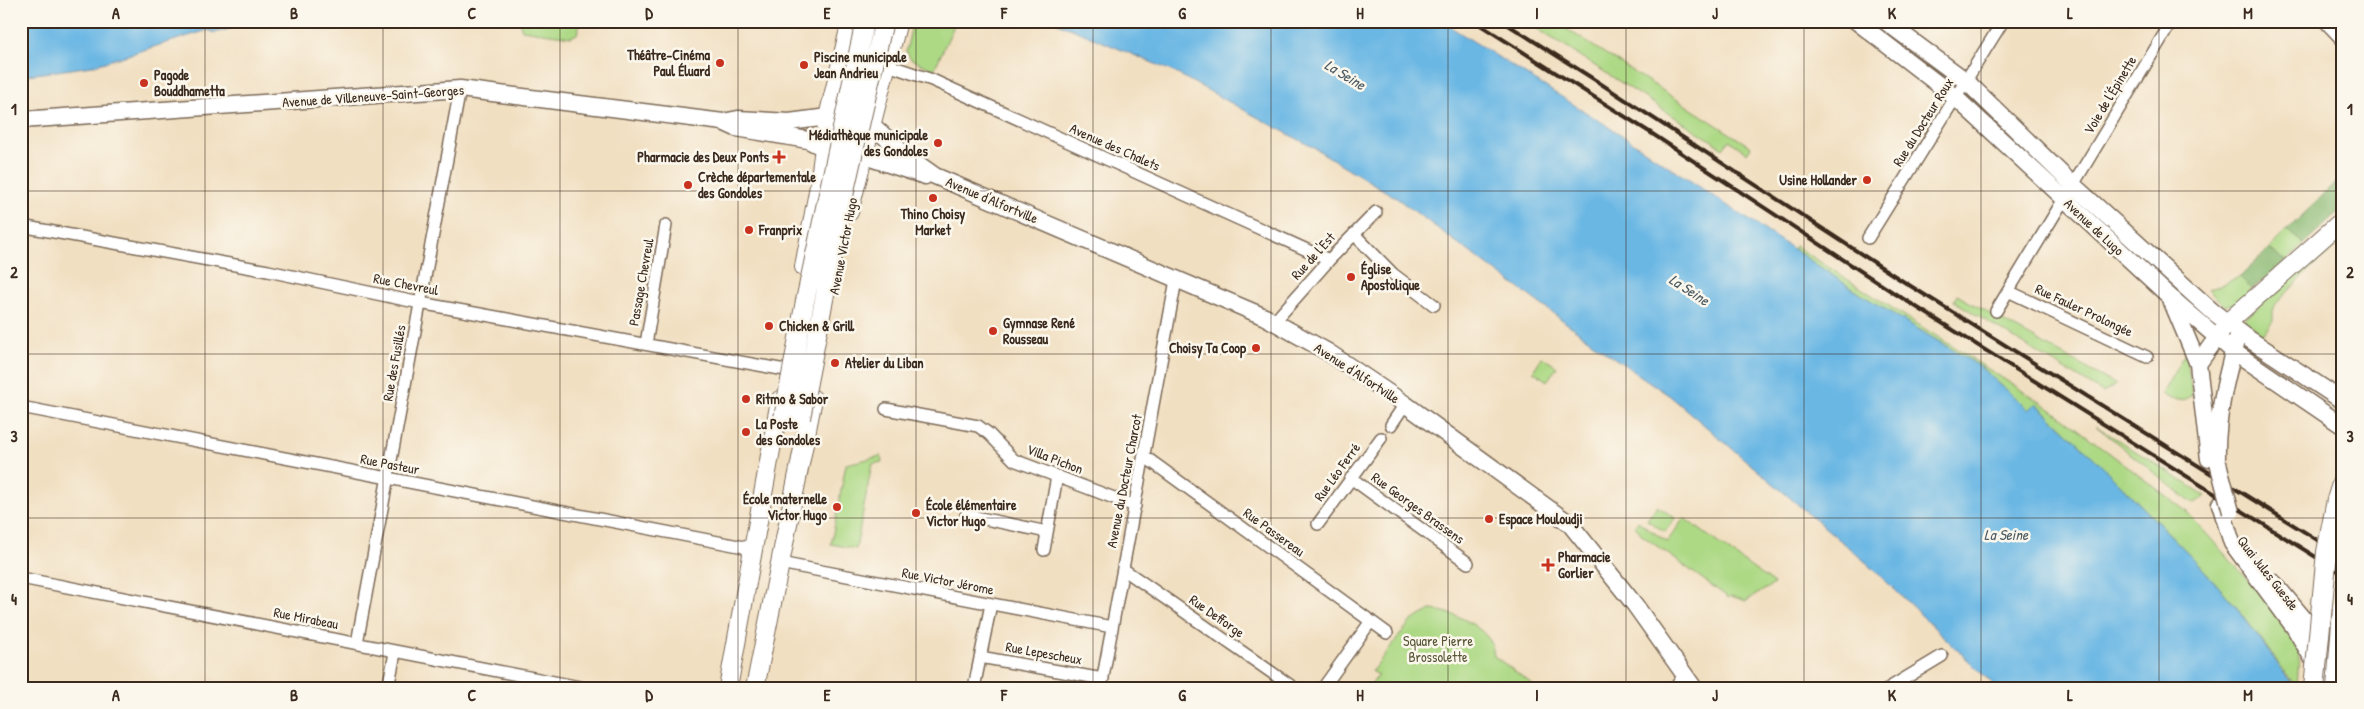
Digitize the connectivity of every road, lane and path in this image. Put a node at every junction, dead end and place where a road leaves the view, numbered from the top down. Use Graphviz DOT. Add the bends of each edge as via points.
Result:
graph roads {
  1 [pos="851,21"];
  2 [pos="864,21"];
  3 [pos="884,21"];
  4 [pos="898,21"];
  5 [pos="1856,21"];
  6 [pos="1885,21"];
  7 [pos="2003,21"];
  8 [pos="2172,21"];
  9 [pos="2324,21"];
  10 [pos="2343,41"];
  11 [pos="888,64"];
  12 [pos="1966,81"];
  13 [pos="460,89"];
  14 [pos="1956,98"];
  15 [pos="828,117"];
  16 [pos="21,120"];
  17 [pos="722,122"];
  18 [pos="872,125"];
  19 [pos="824,148"];
  20 [pos="864,156"];
  21 [pos="935,176"];
  22 [pos="2073,185"];
  23 [pos="2064,200"];
  24 [pos="1376,212"];
  25 [pos="2343,220"];
  26 [pos="666,225"];
  27 [pos="21,226"];
  28 [pos="1354,234"];
  29 [pos="1868,238"];
  30 [pos="1329,260"];
  31 [pos="1176,280"];
  32 [pos="2008,291"];
  33 [pos="2169,296"];
  34 [pos="420,302"];
  35 [pos="1434,305"];
  36 [pos="1996,311"];
  37 [pos="1275,321"];
  38 [pos="2227,330"];
  39 [pos="646,344"];
  40 [pos="2233,351"];
  41 [pos="2147,357"];
  42 [pos="2198,364"];
  43 [pos="785,370"];
  44 [pos="2343,401"];
  45 [pos="1405,404"];
  46 [pos="21,408"];
  47 [pos="886,409"];
  48 [pos="2341,424"];
  49 [pos="1391,425"];
  50 [pos="1381,438"];
  51 [pos="1144,456"];
  52 [pos="770,457"];
  53 [pos="2213,461"];
  54 [pos="798,474"];
  55 [pos="1057,476"];
  56 [pos="1352,478"];
  57 [pos="388,479"];
  58 [pos="2340,491"];
  59 [pos="1135,506"];
  60 [pos="2225,508"];
  61 [pos="966,515"];
  62 [pos="1318,524"];
  63 [pos="1047,532"];
  64 [pos="1044,550"];
  65 [pos="751,554"];
  66 [pos="782,557"];
  67 [pos="1468,563"];
  68 [pos="1123,569"];
  69 [pos="21,578"];
  70 [pos="991,604"];
  71 [pos="2343,609"];
  72 [pos="1371,621"];
  73 [pos="1112,627"];
  74 [pos="1387,633"];
  75 [pos="357,643"];
  76 [pos="395,653"];
  77 [pos="1942,656"];
  78 [pos="980,657"];
  79 [pos="1685,674"];
  80 [pos="1102,683"];
  81 [pos="2343,686"];
  82 [pos="388,688"];
  83 [pos="585,688"];
  84 [pos="728,688"];
  85 [pos="754,688"];
  86 [pos="974,688"];
  87 [pos="1294,688"];
  88 [pos="1323,688"];
  89 [pos="1675,688"];
  90 [pos="1694,688"];
  91 [pos="1889,688"];
  92 [pos="2314,688"];
  93 [pos="2330,688"];
  94 [pos="2337,688"];
  1 -- 15 [label="main road, Avenue Victor Hugo"];
  2 -- 52 [label="main road, Avenue Victor Hugo, bridge" via="783,418"];
  3 -- 54 [label="main road, Avenue Victor Hugo, bridge" via="846,186 802,418"];
  4 -- 11 [label="main road, Avenue Victor Hugo"];
  5 -- 14 [label="main road, Avenue de Lugo"];
  6 -- 12 [label="main road, Avenue de Lugo"];
  7 -- 12 [label="street, Rue du Docteur Roux"];
  8 -- 22 [label="street, Voie de l'Épinette"];
  9 -- 10 [label="street"];
  11 -- 18 [label="main road, Avenue Victor Hugo"];
  11 -- 30 [label="street, Avenue des Chalets" via="932,80"];
  12 -- 14 [label="street, Rue du Docteur Roux"];
  12 -- 22 [label="main road, Avenue de Lugo"];
  13 -- 16 [label="main road, Avenue de Villeneuve-Saint-Georges"];
  13 -- 17 [label="main road, Avenue de Villeneuve-Saint-Georges"];
  13 -- 34 [label="street, Rue des Fusillés"];
  14 -- 23 [label="main road, Avenue de Lugo"];
  14 -- 29 [label="street, Rue du Docteur Roux"];
  15 -- 17 [label="main road, Avenue de Villeneuve-Saint-Georges" via="789,122 738,119"];
  15 -- 18 [label="main road"];
  15 -- 19 [label="main road, Avenue Victor Hugo"];
  17 -- 19 [label="main road, Avenue de Villeneuve-Saint-Georges" via="736,128 808,140"];
  18 -- 20 [label="main road, Avenue Victor Hugo"];
  18 -- 21 [label="main road, Avenue d'Alfortville"];
  19 -- 20 [label="main road, Avenue de Villeneuve-Saint-Georges"];
  19 -- 43 [label="main road, Avenue Victor Hugo"];
  20 -- 21 [label="main road, Avenue d'Alfortville" via="914,174"];
  20 -- 54 [label="main road, Avenue Victor Hugo" via="844,237"];
  21 -- 31 [label="main road, Avenue d'Alfortville"];
  22 -- 38 [label="main road, Avenue de Lugo"];
  23 -- 32 [label="street"];
  23 -- 33 [label="main road, Avenue de Lugo"];
  24 -- 28 [label="street, Rue de l'Est"];
  25 -- 38 [label="main road"];
  26 -- 39 [label="street, Passage Chevreul"];
  27 -- 34 [label="street, Rue Chevreul"];
  28 -- 30 [label="street, Rue de l'Est"];
  28 -- 35 [label="street" via="1393,274"];
  30 -- 37 [label="street, Rue de l'Est"];
  31 -- 37 [label="main road, Avenue d'Alfortville"];
  31 -- 51 [label="street, Avenue du Docteur Charcot"];
  32 -- 36 [label="street"];
  32 -- 41 [label="street, Rue Fauler Prolongée"];
  33 -- 38 [label="main road, Avenue de Lugo"];
  33 -- 42 [label="main road, Quai Jules Guesde"];
  34 -- 39 [label="street, Rue Chevreul"];
  34 -- 57 [label="street, Rue des Fusillés"];
  37 -- 45 [label="main road, Avenue d'Alfortville"];
  38 -- 40 [label="main road, Quai Jules Guesde"];
  38 -- 42 [label="main road"];
  38 -- 44 [label="main road, Avenue de Lugo"];
  39 -- 43 [label="street, Rue Chevreul"];
  40 -- 48 [label="main road"];
  40 -- 53 [label="main road, Quai Jules Guesde"];
  42 -- 53 [label="main road, Quai Jules Guesde"];
  43 -- 52 [label="main road, Avenue Victor Hugo"];
  45 -- 49 [label="street"];
  45 -- 79 [label="main road, Avenue d'Alfortville" via="1570,524"];
  46 -- 57 [label="street, Rue Pasteur"];
  47 -- 55 [label="street, Villa Pichon" via="978,426 1014,460"];
  50 -- 56 [label="street, Rue Léo Ferré"];
  51 -- 59 [label="street, Avenue du Docteur Charcot"];
  51 -- 72 [label="street, Rue Passereau"];
  52 -- 65 [label="main road, Avenue Victor Hugo"];
  53 -- 60 [label="main road, Quai Jules Guesde, bridge"];
  54 -- 66 [label="main road, Avenue Victor Hugo"];
  55 -- 59 [label="street, Villa Pichon"];
  55 -- 63 [label="street"];
  56 -- 62 [label="street, Rue Léo Ferré"];
  56 -- 67 [label="street, Rue Georges Brassens"];
  57 -- 65 [label="street, Rue Pasteur" via="744,547"];
  57 -- 75 [label="street, Rue des Fusillés"];
  58 -- 92 [label="highway, bridge" via="2327,552"];
  59 -- 68 [label="street, Avenue du Docteur Charcot"];
  60 -- 81 [label="main road, Quai Jules Guesde" via="2239,538 2304,619"];
  60 -- 93 [label="main road, Quai Jules Guesde" via="2232,543 2294,627"];
  61 -- 63 [label="street"];
  63 -- 64 [label="street"];
  65 -- 84 [label="main road, Avenue Victor Hugo"];
  66 -- 70 [label="street, Rue Victor Jérome" via="790,565"];
  66 -- 85 [label="main road, Avenue Victor Hugo"];
  68 -- 73 [label="street, Avenue du Docteur Charcot"];
  68 -- 87 [label="street, Rue Defforge"];
  69 -- 75 [label="street, Rue Mirabeau"];
  70 -- 73 [label="street, Rue Victor Jérome"];
  70 -- 78 [label="street"];
  71 -- 94 [label="highway, bridge"];
  72 -- 74 [label="street, Rue Passereau"];
  72 -- 88 [label="street"];
  73 -- 80 [label="street, Avenue du Docteur Charcot"];
  75 -- 76 [label="street, Rue Mirabeau"];
  76 -- 82 [label="street"];
  76 -- 83 [label="street, Rue Mirabeau"];
  77 -- 91 [label="street"];
  78 -- 80 [label="street, Rue Lepescheux"];
  78 -- 86 [label="street"];
  79 -- 89 [label="street"];
  79 -- 90 [label="main road, Avenue d'Alfortville"];
}
